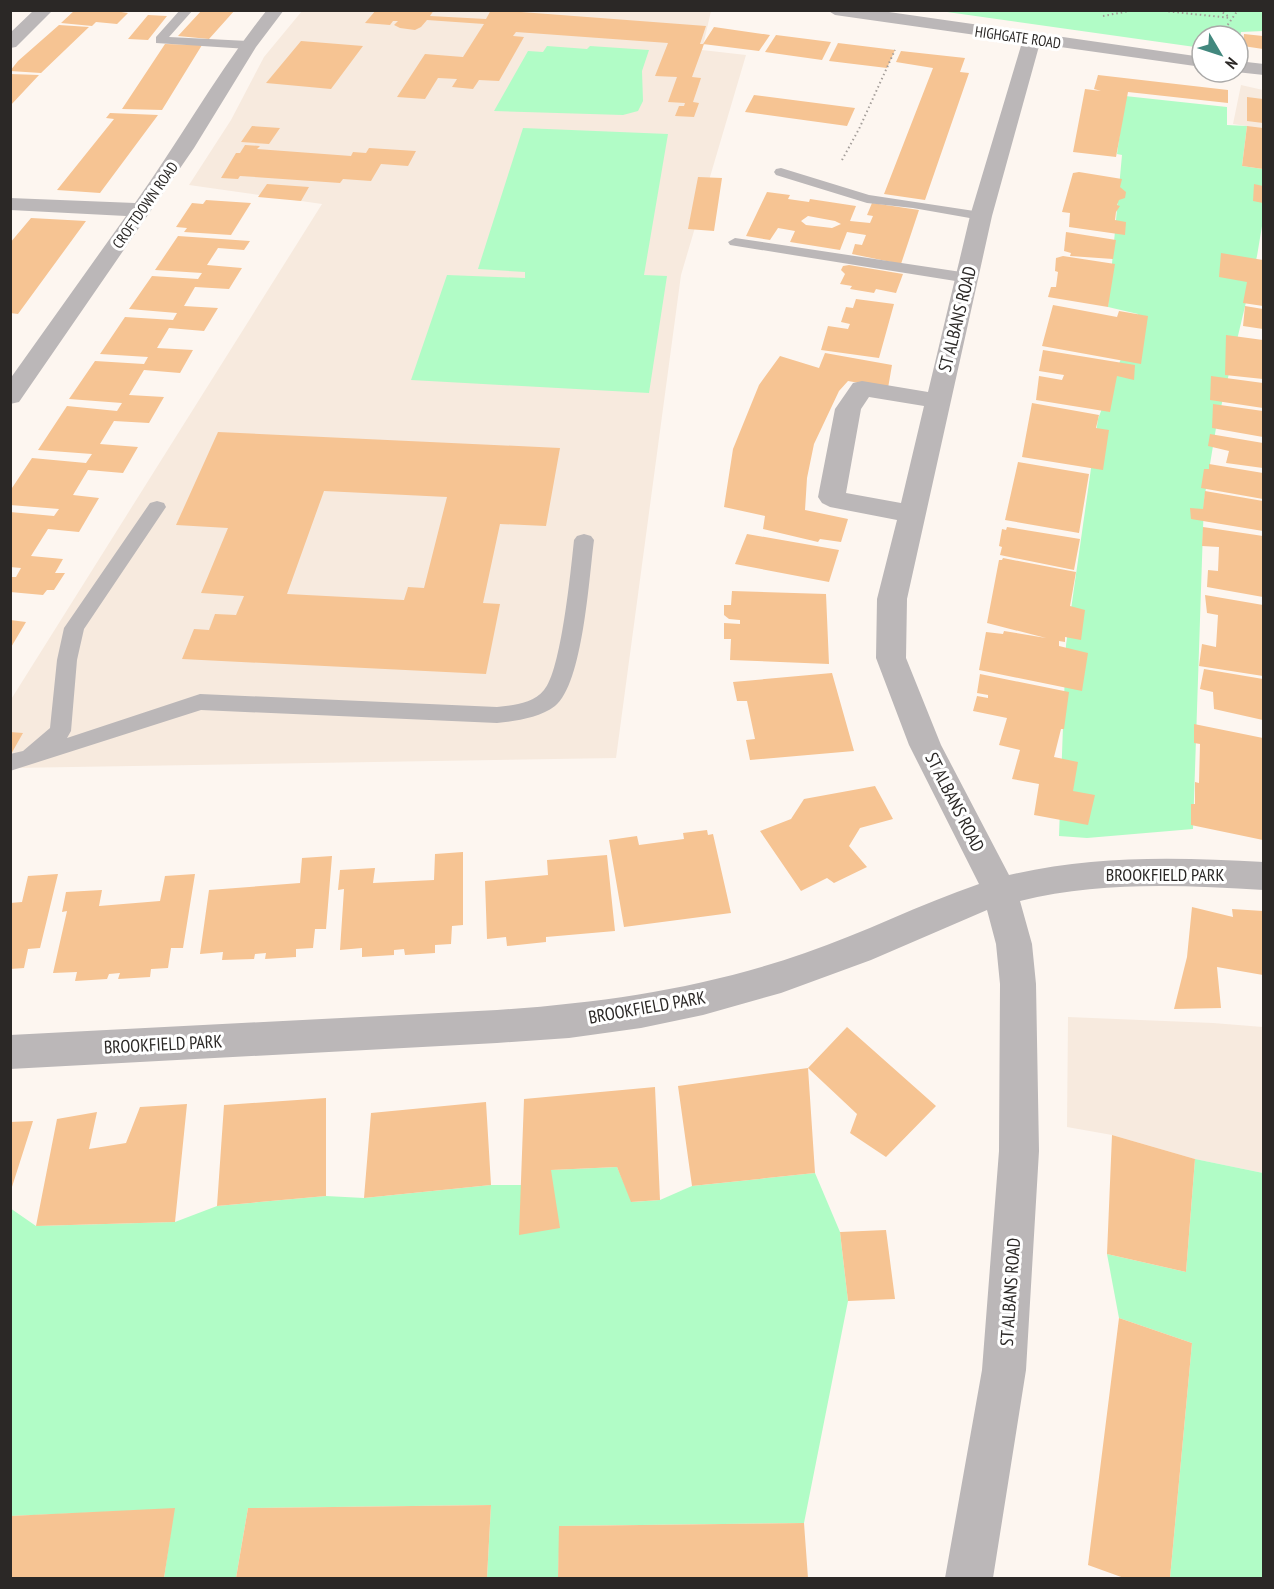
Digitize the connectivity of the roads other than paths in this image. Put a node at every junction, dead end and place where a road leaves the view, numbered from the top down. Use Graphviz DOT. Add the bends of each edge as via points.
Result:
graph roads {
  1 [pos="45,10"];
  2 [pos="188,10"];
  3 [pos="276,10"];
  4 [pos="835,10"];
  5 [pos="1032,39"];
  6 [pos="10,44"];
  7 [pos="248,45"];
  8 [pos="1190,60"];
  9 [pos="782,172"];
  10 [pos="10,204"];
  11 [pos="142,210"];
  12 [pos="981,216"];
  13 [pos="735,242"];
  14 [pos="968,278"];
  15 [pos="10,397"];
  16 [pos="937,401"];
  17 [pos="157,507"];
  18 [pos="913,514"];
  19 [pos="585,540"];
  20 [pos="20,761"];
  21 [pos="1263,876"];
  22 [pos="1000,892"];
  23 [pos="10,1052"];
  24 [pos="969,1578"];
  1 -- 6 [label="street"];
  2 -- 7 [label="lane" via="160,40"];
  3 -- 7 [label="street, CROFTDOWN ROAD"];
  4 -- 5 [label="street, HIGHGATE ROAD"];
  5 -- 8 [label="street, HIGHGATE ROAD"];
  5 -- 12 [label="street, ST ALBANS ROAD"];
  7 -- 11 [label="street, CROFTDOWN ROAD"];
  9 -- 12 [label="lane" via="867,199"];
  10 -- 11 [label="street"];
  11 -- 15 [label="street, CROFTDOWN ROAD"];
  12 -- 14 [label="street, ST ALBANS ROAD"];
  13 -- 14 [label="lane"];
  14 -- 16 [label="street, ST ALBANS ROAD"];
  16 -- 18 [label="street, ST ALBANS ROAD"];
  16 -- 18 [label="street" via="862,388 848,409 832,496 840,501"];
  17 -- 20 [label="lane" via="74,628 60,730"];
  18 -- 22 [label="street, ST ALBANS ROAD" via="892,599 891,658 925,745"];
  19 -- 20 [label="lane" via="566,666 554,694 516,714 200,702"];
  21 -- 22 [label="street, BROOKFIELD PARK" via="1113,871"];
  22 -- 23 [label="street, BROOKFIELD PARK" via="806,969 675,1006 496,1026"];
  22 -- 24 [label="street, ST ALBANS ROAD" via="1014,944 1018,984 1019,1151 1004,1370"];
}
